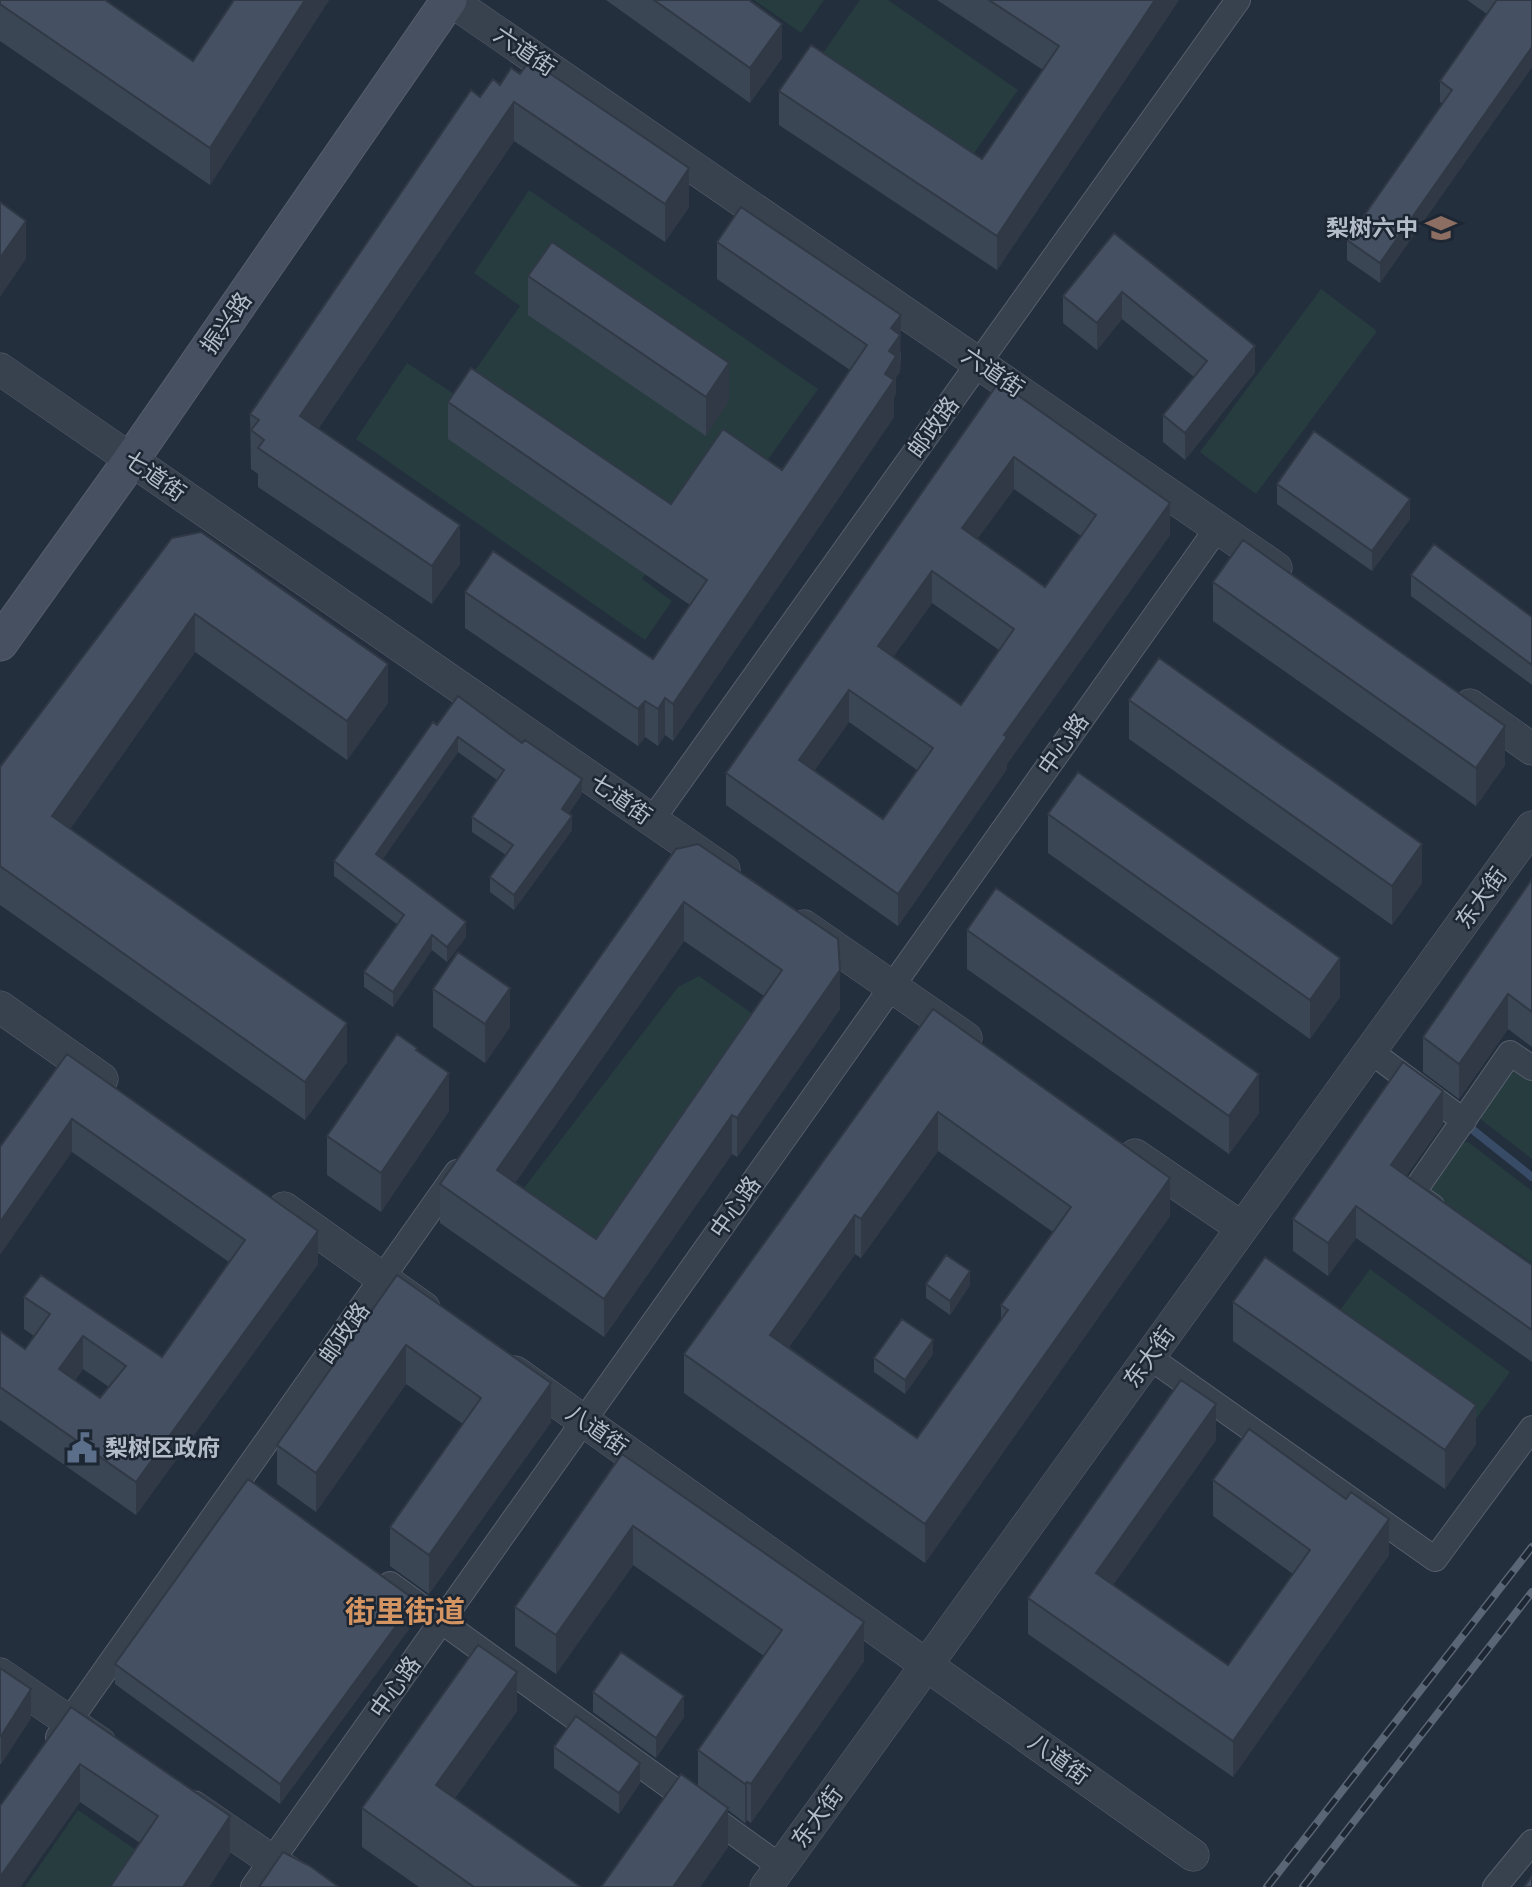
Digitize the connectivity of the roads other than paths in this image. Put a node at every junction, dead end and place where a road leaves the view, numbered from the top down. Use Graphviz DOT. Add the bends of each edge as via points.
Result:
graph roads {
  1 [pos="450,0"];
  2 [pos="1238,0"];
  3 [pos="979,363"];
  4 [pos="0,369"];
  5 [pos="131,460"];
  6 [pos="1218,527"];
  7 [pos="1296,583"];
  8 [pos="0,643"];
  9 [pos="1442,685"];
  10 [pos="1532,749"];
  11 [pos="652,820"];
  12 [pos="1532,827"];
  13 [pos="745,884"];
  14 [pos="779,908"];
  15 [pos="891,986"];
  16 [pos="0,1007"];
  17 [pos="1370,1051"];
  18 [pos="993,1056"];
  19 [pos="1532,1068"];
  20 [pos="127,1097"];
  21 [pos="1464,1121"];
  22 [pos="1106,1135"];
  23 [pos="471,1153"];
  24 [pos="261,1192"];
  25 [pos="1448,1217"];
  26 [pos="1242,1228"];
  27 [pos="382,1278"];
  28 [pos="449,1326"];
  29 [pos="494,1357"];
  30 [pos="1149,1357"];
  31 [pos="584,1421"];
  32 [pos="1532,1428"];
  33 [pos="242,1477"];
  34 [pos="264,1493"];
  35 [pos="375,1573"];
  36 [pos="442,1622"];
  37 [pos="927,1664"];
  38 [pos="0,1674"];
  39 [pos="69,1721"];
  40 [pos="46,1754"];
  41 [pos="125,1760"];
  42 [pos="170,1791"];
  43 [pos="1532,1842"];
  44 [pos="1193,1855"];
  45 [pos="272,1861"];
  46 [pos="773,1877"];
  47 [pos="253,1887"];
  48 [pos="310,1887"];
  49 [pos="1495,1887"];
  1 -- 3 [label="street, 六道街"];
  1 -- 5 [label="main road, 振兴路"];
  2 -- 3 [label="street, 邮政路"];
  3 -- 6 [label="street, 六道街"];
  3 -- 11 [label="street, 邮政路"];
  4 -- 5 [label="street, 七道街"];
  5 -- 8 [label="main road, 振兴路"];
  5 -- 11 [label="street, 七道街"];
  6 -- 7 [label="street, 六道街"];
  6 -- 15 [label="street, 中心路"];
  9 -- 10 [label="street"];
  11 -- 13 [label="street, 七道街" via="680,857"];
  12 -- 17 [label="street, 东大街"];
  14 -- 15 [label="street"];
  15 -- 18 [label="street"];
  15 -- 31 [label="street, 中心路"];
  16 -- 20 [label="street" via="63,1068"];
  17 -- 21 [label="street"];
  17 -- 26 [label="street, 东大街"];
  19 -- 21 [label="street" via="1510,1053"];
  21 -- 25 [label="street" via="1413,1193"];
  22 -- 26 [label="street"];
  23 -- 27 [label="street, 邮政路"];
  24 -- 27 [label="street"];
  26 -- 30 [label="street, 东大街"];
  27 -- 28 [label="street"];
  27 -- 33 [label="street, 邮政路"];
  29 -- 31 [label="street, 八道街"];
  30 -- 32 [label="street" via="1435,1559"];
  30 -- 37 [label="street, 东大街"];
  31 -- 36 [label="street, 中心路"];
  31 -- 37 [label="street, 八道街"];
  33 -- 34 [label="street"];
  33 -- 39 [label="street, 邮政路"];
  35 -- 36 [label="street"];
  36 -- 45 [label="street, 中心路"];
  36 -- 46 [label="street"];
  37 -- 44 [label="street, 八道街"];
  37 -- 46 [label="street, 东大街"];
  38 -- 39 [label="street"];
  39 -- 40 [label="street, 邮政路"];
  39 -- 41 [label="street"];
  42 -- 45 [label="street"];
  43 -- 49 [label="street"];
  45 -- 47 [label="street, 中心路"];
  45 -- 48 [label="street"];
}
